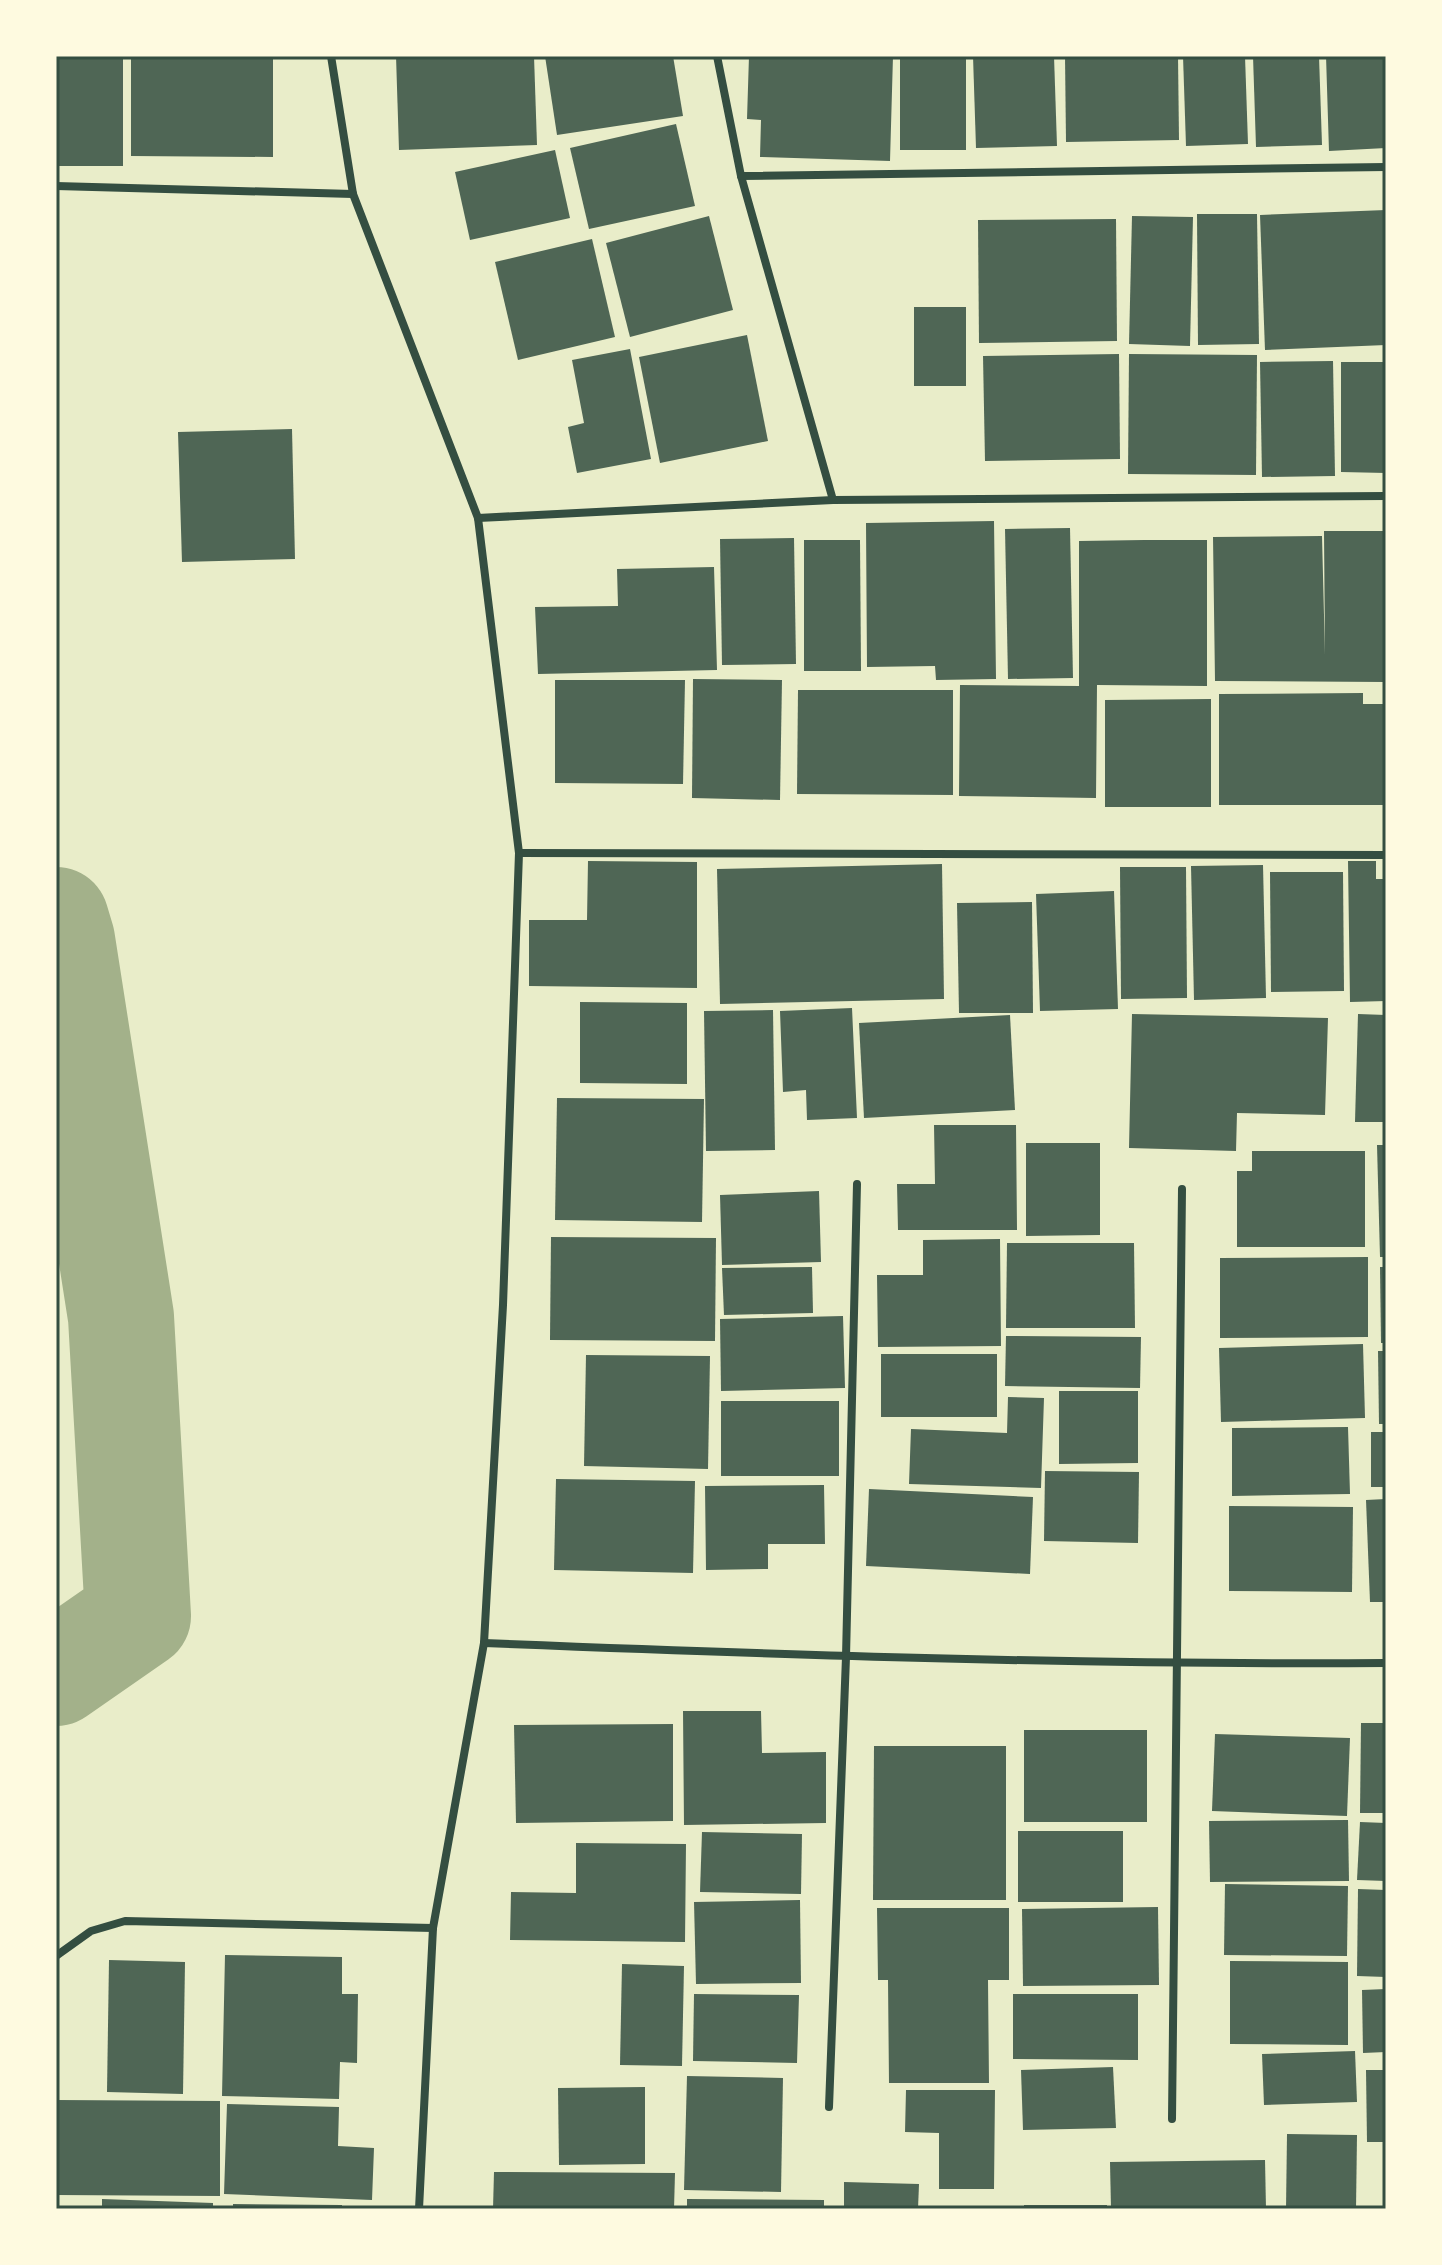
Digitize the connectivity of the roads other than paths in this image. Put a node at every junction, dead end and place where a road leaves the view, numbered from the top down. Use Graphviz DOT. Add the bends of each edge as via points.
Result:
graph roads {
  1 [pos="331,56"];
  2 [pos="717,56"];
  3 [pos="1386,167"];
  4 [pos="741,176"];
  5 [pos="56,186"];
  6 [pos="353,194"];
  7 [pos="1386,496"];
  8 [pos="833,500"];
  9 [pos="478,518"];
  10 [pos="519,853"];
  11 [pos="1386,855"];
  12 [pos="857,1184"];
  13 [pos="1182,1189"];
  14 [pos="484,1643"];
  15 [pos="846,1657"];
  16 [pos="1386,1663"];
  17 [pos="1176,1664"];
  18 [pos="433,1928"];
  19 [pos="56,1956"];
  20 [pos="829,2107"];
  21 [pos="1172,2119"];
  22 [pos="419,2209"];
  1 -- 6 [label="street"];
  2 -- 4 [label="street"];
  3 -- 4 [label="street"];
  4 -- 8 [label="street"];
  5 -- 6 [label="street"];
  6 -- 9 [label="street"];
  7 -- 8 [label="street"];
  8 -- 9 [label="street"];
  9 -- 10 [label="street"];
  10 -- 11 [label="street"];
  10 -- 14 [label="street" via="503,1305"];
  12 -- 15 [label="street"];
  13 -- 17 [label="street"];
  14 -- 15 [label="street"];
  14 -- 18 [label="street"];
  15 -- 17 [label="street"];
  15 -- 20 [label="street"];
  16 -- 17 [label="street"];
  17 -- 21 [label="street"];
  18 -- 19 [label="street" via="125,1921 91,1931"];
  18 -- 22 [label="street"];
}
